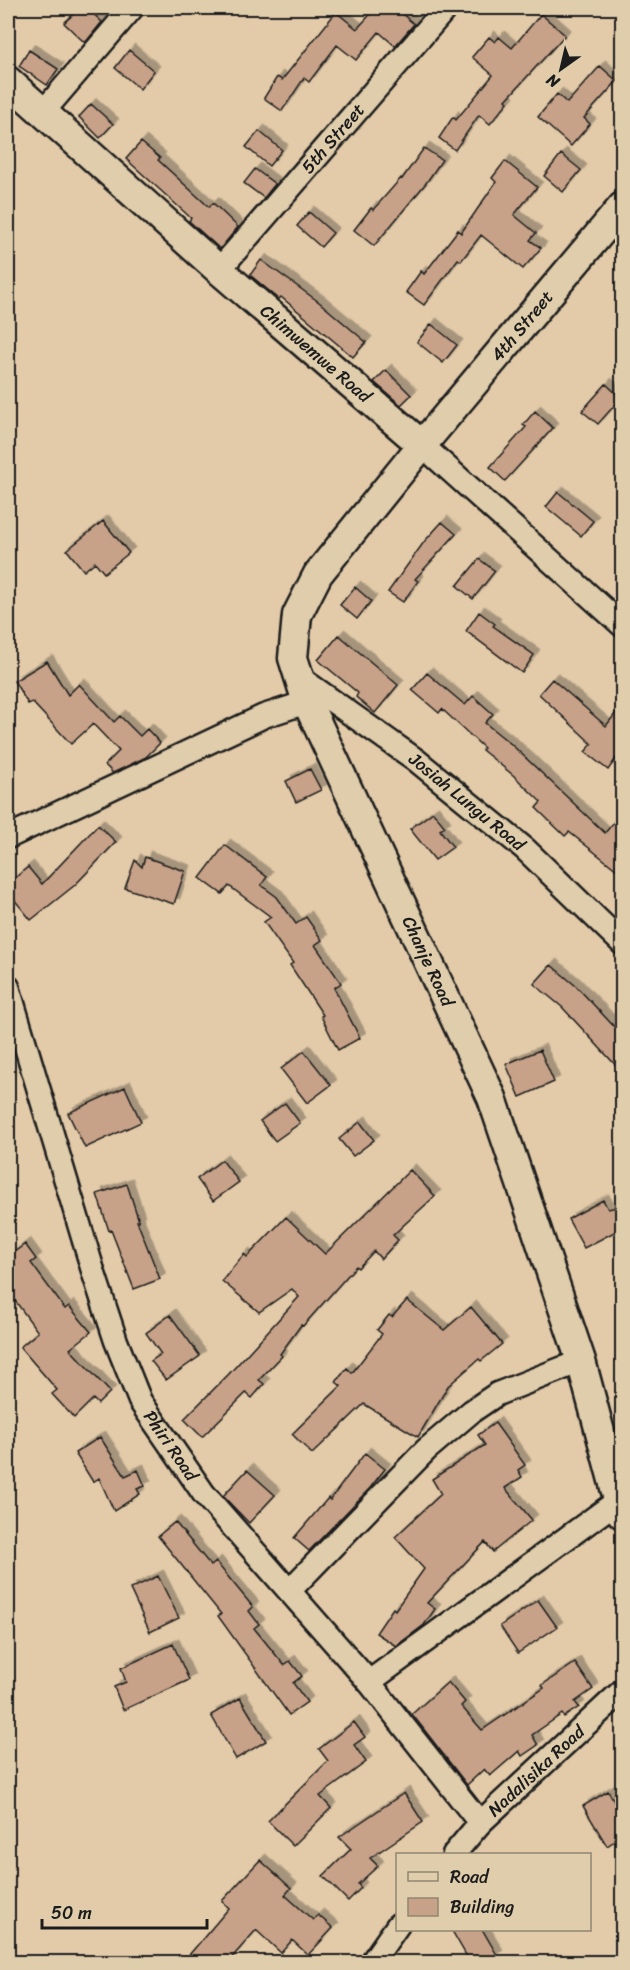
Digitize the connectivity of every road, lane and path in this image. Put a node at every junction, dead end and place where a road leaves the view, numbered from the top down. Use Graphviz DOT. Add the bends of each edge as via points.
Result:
graph roads {
  1 [pos="132,8"];
  2 [pos="446,8"];
  3 [pos="8,81"];
  4 [pos="43,112"];
  5 [pos="622,207"];
  6 [pos="219,270"];
  7 [pos="422,445"];
  8 [pos="621,620"];
  9 [pos="303,690"];
  10 [pos="8,837"];
  11 [pos="622,943"];
  12 [pos="8,987"];
  13 [pos="581,1361"];
  14 [pos="621,1507"];
  15 [pos="290,1590"];
  16 [pos="369,1682"];
  17 [pos="622,1691"];
  18 [pos="480,1823"];
  19 [pos="455,1853"];
  20 [pos="396,1928"];
  21 [pos="372,1962"];
  1 -- 4 [label="street"];
  2 -- 6 [label="street, 5th Street"];
  3 -- 4 [label="street, Chimwemwe Road"];
  4 -- 6 [label="street, Chimwemwe Road"];
  5 -- 7 [label="street, 4th Street"];
  6 -- 7 [label="street, Chimwemwe Road"];
  7 -- 8 [label="street, Chimwemwe Road"];
  7 -- 9 [label="street, Chanje Road" via="318,574 297,615 293,658"];
  9 -- 10 [label="street" via="264,716"];
  9 -- 11 [label="street, Josiah Lungu Road" via="416,760 525,849"];
  9 -- 13 [label="street, Chanje Road" via="492,1098"];
  12 -- 15 [label="street, Phiri Road" via="94,1274 140,1401 204,1494"];
  13 -- 14 [label="street, Chanje Road"];
  13 -- 15 [label="street" via="497,1394 472,1411 426,1450"];
  14 -- 16 [label="street"];
  15 -- 16 [label="street, Phiri Road"];
  16 -- 18 [label="street, Phiri Road"];
  17 -- 18 [label="street, Nadalisika Road"];
  18 -- 19 [label="street, Nadalisika Road"];
  20 -- 21 [label="street"];
}
